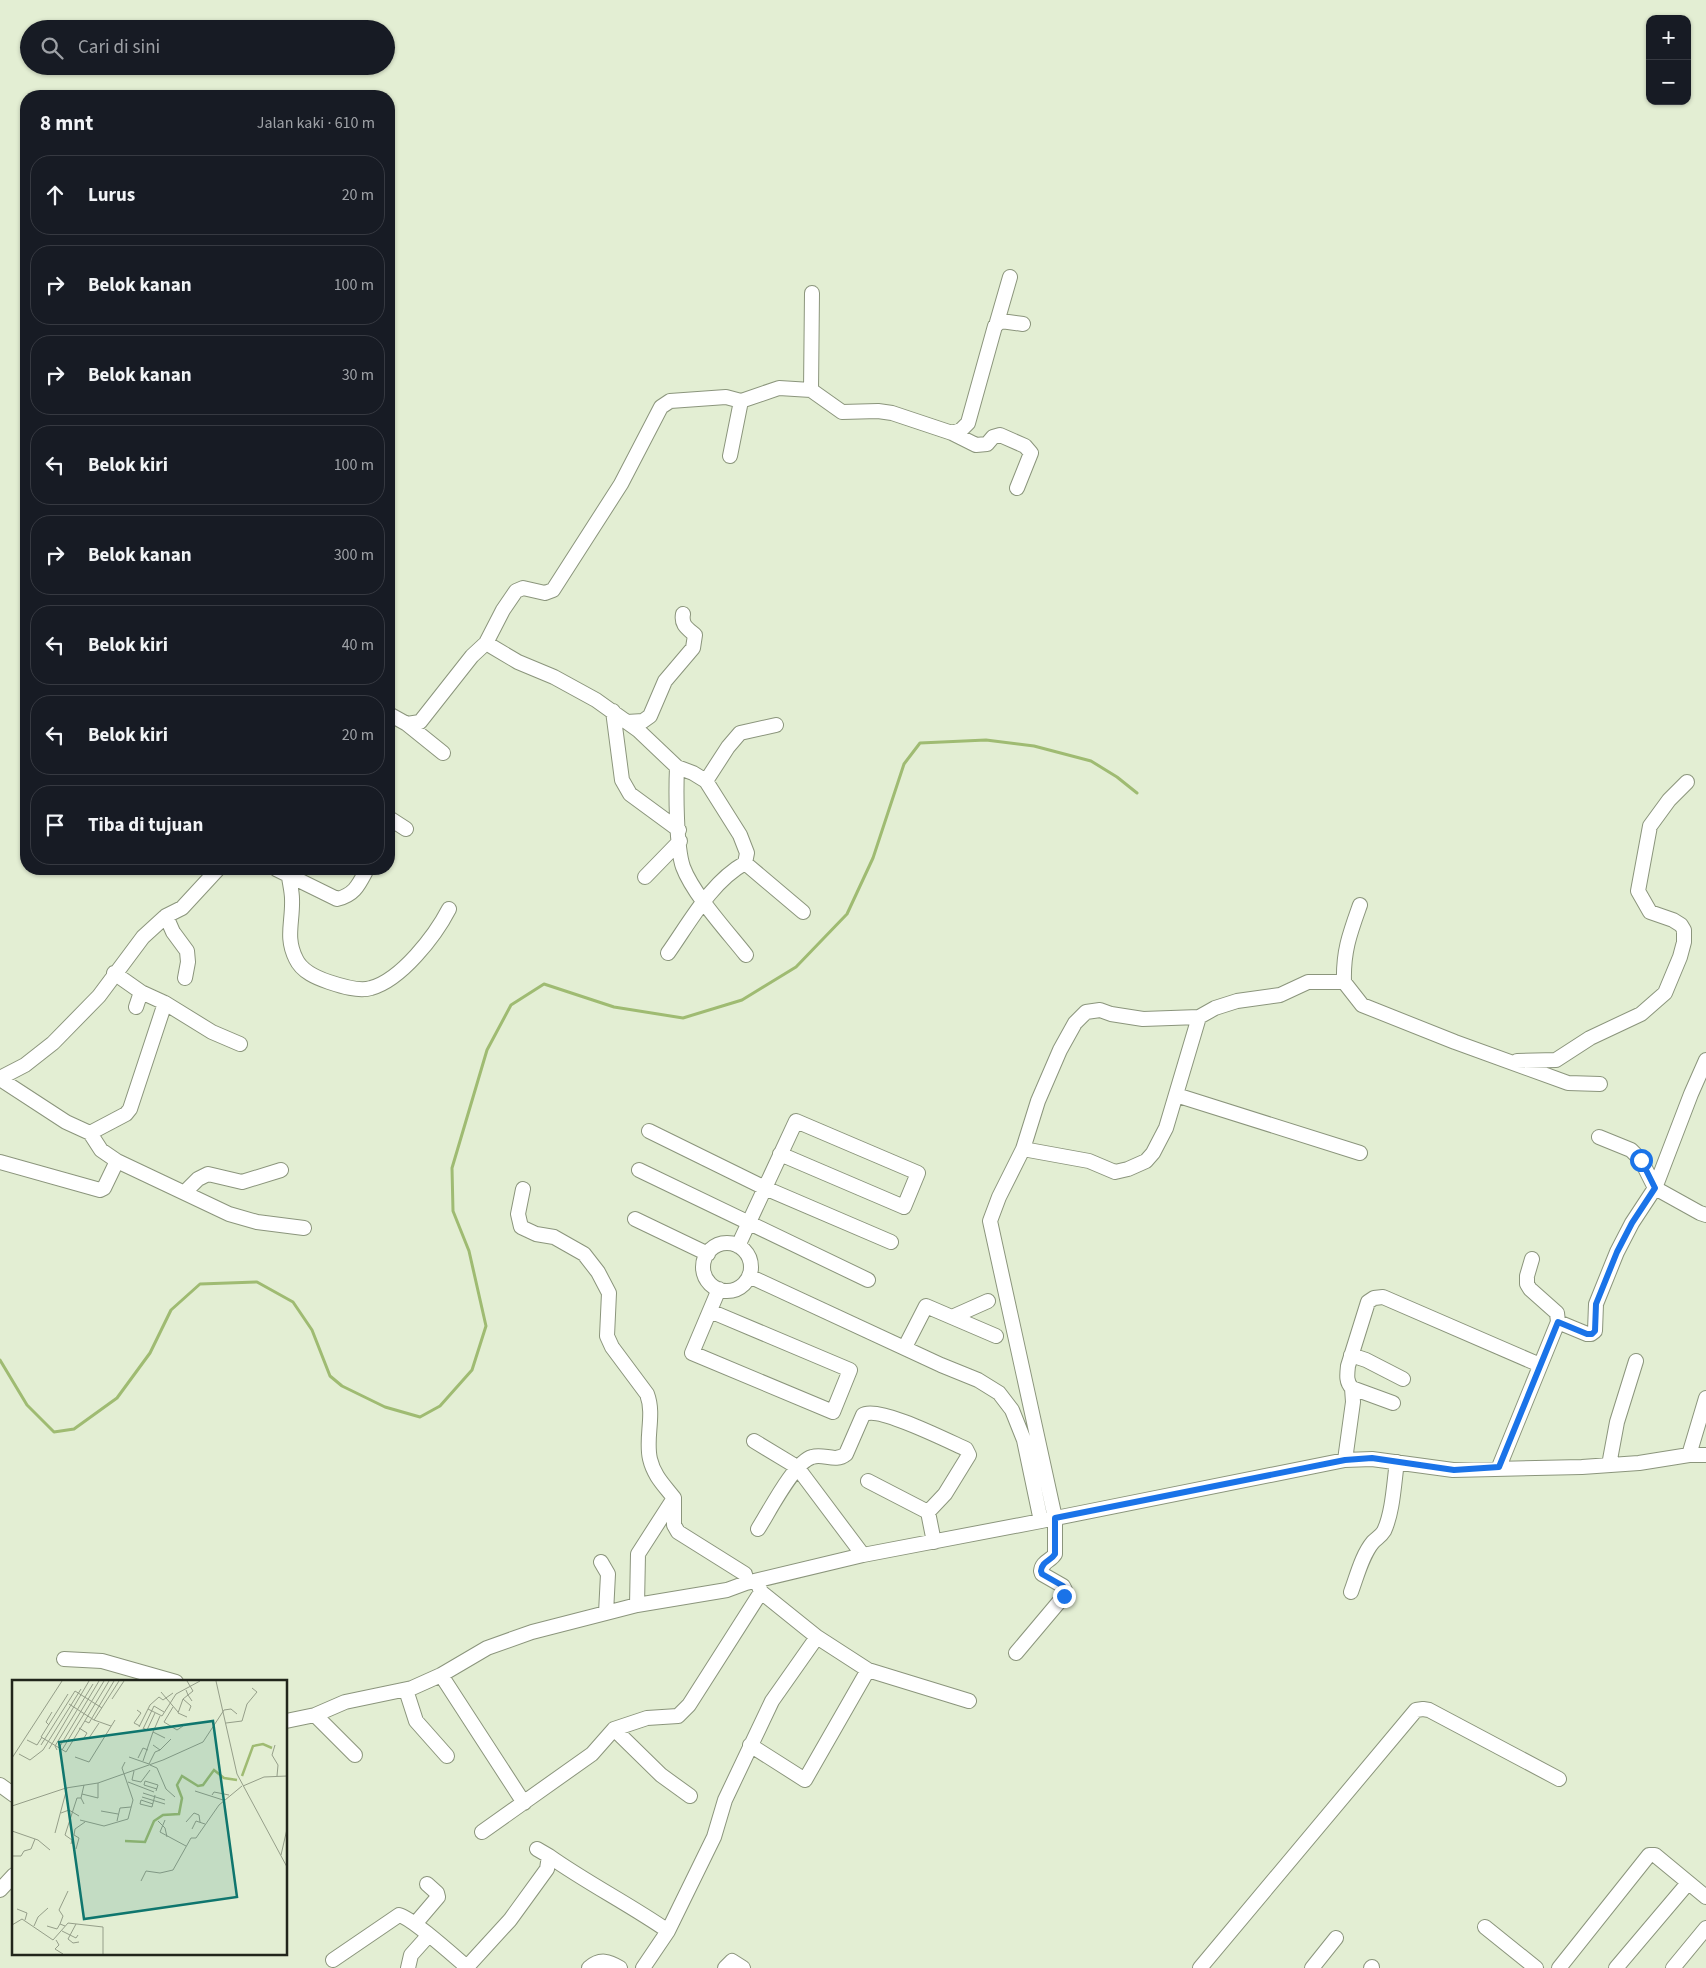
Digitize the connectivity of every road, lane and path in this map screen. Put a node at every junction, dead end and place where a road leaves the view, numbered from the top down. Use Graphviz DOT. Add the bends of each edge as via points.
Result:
graph roads {
  1 [pos="1010,277"];
  2 [pos="812,293"];
  3 [pos="997,322"];
  4 [pos="1023,324"];
  5 [pos="811,390"];
  6 [pos="741,401"];
  7 [pos="952,433"];
  8 [pos="730,456"];
  9 [pos="1017,488"];
  10 [pos="684,614"];
  11 [pos="486,643"];
  12 [pos="613,711"];
  13 [pos="395,717"];
  14 [pos="627,722"];
  15 [pos="407,724"];
  16 [pos="776,724"];
  17 [pos="443,753"];
  18 [pos="677,767"];
  19 [pos="706,781"];
  20 [pos="1686,782"];
  21 [pos="395,822"];
  22 [pos="406,829"];
  23 [pos="679,835"];
  24 [pos="745,863"];
  25 [pos="212,875"];
  26 [pos="363,875"];
  27 [pos="289,876"];
  28 [pos="645,877"];
  29 [pos="704,901"];
  30 [pos="1360,904"];
  31 [pos="449,908"];
  32 [pos="803,912"];
  33 [pos="166,916"];
  34 [pos="668,953"];
  35 [pos="746,955"];
  36 [pos="114,973"];
  37 [pos="185,978"];
  38 [pos="1344,982"];
  39 [pos="141,992"];
  40 [pos="165,1002"];
  41 [pos="136,1007"];
  42 [pos="1199,1017"];
  43 [pos="240,1044"];
  44 [pos="1706,1060"];
  45 [pos="1509,1062"];
  46 [pos="0,1078"];
  47 [pos="1600,1084"];
  48 [pos="1176,1095"];
  49 [pos="649,1131"];
  50 [pos="90,1133"];
  51 [pos="1599,1138"];
  52 [pos="1023,1149"];
  53 [pos="1360,1153"];
  54 [pos="780,1154"];
  55 [pos="117,1161"];
  56 [pos="0,1162"];
  57 [pos="281,1170"];
  58 [pos="639,1170"];
  59 [pos="765,1188"];
  60 [pos="1655,1188"];
  61 [pos="523,1190"];
  62 [pos="185,1192"];
  63 [pos="1706,1215"];
  64 [pos="635,1219"];
  65 [pos="748,1224"];
  66 [pos="304,1228"];
  67 [pos="890,1242"];
  68 [pos="738,1246"];
  69 [pos="708,1254"];
  70 [pos="1532,1258"];
  71 [pos="749,1276"];
  72 [pos="868,1280"];
  73 [pos="720,1289"];
  74 [pos="988,1301"];
  75 [pos="710,1311"];
  76 [pos="952,1317"];
  77 [pos="1558,1322"];
  78 [pos="996,1336"];
  79 [pos="905,1347"];
  80 [pos="1352,1355"];
  81 [pos="1636,1361"];
  82 [pos="1540,1365"];
  83 [pos="1403,1379"];
  84 [pos="1352,1388"];
  85 [pos="1706,1398"];
  86 [pos="1393,1403"];
  87 [pos="754,1441"];
  88 [pos="1688,1455"];
  89 [pos="1706,1455"];
  90 [pos="1345,1460"];
  91 [pos="1397,1462"];
  92 [pos="1609,1465"];
  93 [pos="797,1467"];
  94 [pos="1499,1467"];
  95 [pos="868,1481"];
  96 [pos="674,1498"];
  97 [pos="928,1512"];
  98 [pos="1048,1520"];
  99 [pos="758,1529"];
  100 [pos="934,1542"];
  101 [pos="863,1555"];
  102 [pos="601,1562"];
  103 [pos="755,1585"];
  104 [pos="1351,1592"];
  105 [pos="636,1605"];
  106 [pos="606,1613"];
  107 [pos="817,1637"];
  108 [pos="1016,1653"];
  109 [pos="64,1659"];
  110 [pos="868,1670"];
  111 [pos="441,1675"];
  112 [pos="169,1680"];
  113 [pos="406,1690"];
  114 [pos="969,1701"];
  115 [pos="315,1715"];
  116 [pos="288,1721"];
  117 [pos="614,1729"];
  118 [pos="750,1745"];
  119 [pos="354,1755"];
  120 [pos="447,1756"];
  121 [pos="1559,1778"];
  122 [pos="0,1785"];
  123 [pos="12,1794"];
  124 [pos="690,1796"];
  125 [pos="524,1803"];
  126 [pos="482,1832"];
  127 [pos="12,1877"];
  128 [pos="1688,1883"];
  129 [pos="427,1884"];
  130 [pos="0,1890"];
  131 [pos="1706,1897"];
  132 [pos="415,1924"];
  133 [pos="1485,1927"];
  134 [pos="1706,1928"];
  135 [pos="668,1931"];
  136 [pos="428,1936"];
  137 [pos="1336,1938"];
  138 [pos="333,1960"];
  139 [pos="408,1968"];
  140 [pos="468,1968"];
  141 [pos="589,1968"];
  142 [pos="620,1968"];
  143 [pos="643,1968"];
  144 [pos="725,1968"];
  145 [pos="743,1968"];
  146 [pos="1200,1968"];
  147 [pos="1312,1968"];
  148 [pos="1536,1968"];
  149 [pos="1559,1968"];
  150 [pos="1616,1968"];
  151 [pos="1673,1968"];
  1 -- 3 [label="street"];
  2 -- 5 [label="street"];
  3 -- 4 [label="street"];
  3 -- 7 [label="street" via="968,422 961,430"];
  5 -- 6 [label="street" via="779,388"];
  5 -- 7 [label="street" via="842,412 892,413"];
  6 -- 8 [label="street"];
  6 -- 11 [label="street" via="726,397 709,398 670,401 661,407 620,484 553,590 545,593 523,588 516,592"];
  7 -- 9 [label="street" via="976,445 987,444 1000,434 1025,446 1031,453"];
  10 -- 14 [label="street" via="683,625 695,635 693,648 665,681 650,716 643,721"];
  11 -- 12 [label="street"];
  11 -- 15 [label="street" via="420,722"];
  12 -- 14 [label="street"];
  12 -- 23 [label="street" via="624,787"];
  13 -- 15 [label="street"];
  14 -- 18 [label="street"];
  15 -- 17 [label="street"];
  16 -- 19 [label="street" via="740,733"];
  18 -- 19 [label="street"];
  18 -- 23 [label="street"];
  19 -- 24 [label="street" via="740,835 747,853"];
  20 -- 45 [label="street" via="1650,826 1638,891 1650,912 1673,920 1684,930 1680,957 1665,993 1641,1014 1590,1038 1556,1060"];
  21 -- 22 [label="street"];
  23 -- 28 [label="street"];
  23 -- 29 [label="street" via="683,866"];
  24 -- 29 [label="street" via="734,869"];
  24 -- 32 [label="street"];
  25 -- 33 [label="street" via="182,908"];
  26 -- 27 [label="street" via="356,890 337,900"];
  27 -- 31 [label="street" via="292,897 289,942 297,961 313,977 342,986 369,989 389,980 408,964 436,931"];
  29 -- 34 [label="street"];
  29 -- 35 [label="street"];
  30 -- 38 [label="street" via="1346,945"];
  33 -- 36 [label="street" via="143,937"];
  33 -- 37 [label="street" via="186,951"];
  36 -- 39 [label="street"];
  36 -- 46 [label="street" via="99,996 53,1043 25,1066"];
  38 -- 42 [label="street" via="1308,982 1280,995 1237,1000"];
  38 -- 45 [label="street" via="1362,1005"];
  39 -- 40 [label="street"];
  39 -- 41 [label="street"];
  40 -- 43 [label="street" via="212,1032"];
  40 -- 50 [label="street" via="130,1109"];
  42 -- 48 [label="street"];
  42 -- 52 [label="street" via="1143,1019 1100,1010 1086,1012 1075,1023 1060,1050"];
  44 -- 60 [label="street"];
  45 -- 47 [label="street" via="1568,1083"];
  46 -- 50 [label="street" via="66,1122"];
  48 -- 52 [label="street" via="1166,1128 1153,1153 1146,1161 1128,1169 1115,1172 1089,1161"];
  48 -- 53 [label="street"];
  49 -- 59 [label="street"];
  50 -- 55 [label="street" via="101,1150"];
  51 -- 60 [label="street" via="1631,1150 1641,1160"];
  52 -- 98 [label="street" via="990,1221"];
  54 -- 54 [label="street" via="796,1121 918,1173 904,1207"];
  54 -- 59 [label="street"];
  55 -- 56 [label="street" via="100,1190"];
  55 -- 62 [label="street"];
  57 -- 62 [label="street" via="242,1182 208,1174"];
  58 -- 65 [label="street"];
  59 -- 65 [label="street"];
  59 -- 67 [label="street"];
  60 -- 63 [label="street"];
  60 -- 77 [label="street" via="1617,1252 1596,1304 1595,1331 1587,1334"];
  61 -- 96 [label="street" via="518,1214 522,1227 536,1234 554,1237 584,1254 605,1286 608,1293 607,1336 647,1394 651,1412 649,1457 660,1483"];
  62 -- 66 [label="street" via="229,1214 257,1222"];
  64 -- 69 [label="street"];
  65 -- 68 [label="street"];
  65 -- 72 [label="street"];
  68 -- 69 [label="street" via="720,1245"];
  68 -- 71 [label="street" via="750,1260"];
  69 -- 73 [label="street" via="704,1263 705,1275 712,1285"];
  70 -- 77 [label="street" via="1527,1284 1557,1313"];
  71 -- 73 [label="street" via="735,1290"];
  71 -- 79 [label="street"];
  73 -- 75 [label="street"];
  74 -- 76 [label="street"];
  75 -- 75 [label="street" via="692,1353 833,1412 850,1370"];
  76 -- 78 [label="street"];
  76 -- 79 [label="street" via="926,1306"];
  77 -- 82 [label="street"];
  79 -- 98 [label="street" via="999,1393 1012,1410 1024,1440"];
  80 -- 82 [label="street" via="1368,1302 1382,1296"];
  80 -- 83 [label="street"];
  80 -- 84 [label="street" via="1347,1376 1348,1385"];
  81 -- 92 [label="street" via="1617,1422"];
  82 -- 94 [label="street"];
  84 -- 86 [label="street"];
  84 -- 90 [label="street"];
  85 -- 88 [label="street"];
  87 -- 93 [label="street"];
  88 -- 89 [label="street"];
  88 -- 92 [label="street"];
  90 -- 91 [label="street" via="1372,1458"];
  90 -- 98 [label="street"];
  91 -- 94 [label="street" via="1454,1470"];
  91 -- 104 [label="street" via="1384,1530 1364,1558"];
  92 -- 94 [label="street"];
  93 -- 97 [label="street" via="812,1457 842,1457 866,1412 888,1415 966,1448 969,1455 945,1494"];
  93 -- 99 [label="street"];
  93 -- 101 [label="street"];
  95 -- 97 [label="street"];
  96 -- 103 [label="street" via="674,1525 678,1532 745,1574"];
  96 -- 105 [label="street" via="638,1554"];
  97 -- 100 [label="street"];
  98 -- 100 [label="street"];
  98 -- 108 [label="street" via="1055,1554 1041,1571 1063,1586 1064,1596"];
  100 -- 101 [label="street"];
  101 -- 103 [label="street"];
  102 -- 106 [label="street" via="608,1574"];
  103 -- 105 [label="street"];
  103 -- 107 [label="street"];
  103 -- 117 [label="street" via="689,1706 678,1716 647,1718"];
  105 -- 106 [label="street"];
  106 -- 111 [label="street" via="532,1632 487,1648"];
  107 -- 110 [label="street"];
  107 -- 118 [label="street" via="772,1701"];
  109 -- 112 [label="street" via="102,1661"];
  110 -- 114 [label="street"];
  110 -- 118 [label="street" via="805,1780"];
  111 -- 113 [label="street"];
  111 -- 125 [label="street"];
  113 -- 115 [label="street" via="345,1702"];
  113 -- 120 [label="street" via="416,1721"];
  115 -- 116 [label="street"];
  115 -- 119 [label="street"];
  117 -- 124 [label="street" via="662,1775"];
  117 -- 125 [label="street" via="592,1754"];
  118 -- 135 [label="street" via="725,1800 714,1837"];
  121 -- 146 [label="street" via="1429,1710 1416,1710"];
  122 -- 123 [label="street"];
  125 -- 126 [label="street"];
  127 -- 130 [label="street"];
  128 -- 131 [label="street"];
  128 -- 149 [label="street" via="1655,1855 1649,1855"];
  128 -- 150 [label="street"];
  129 -- 132 [label="street" via="438,1897"];
  132 -- 136 [label="street"];
  132 -- 138 [label="street" via="399,1915"];
  133 -- 148 [label="street"];
  134 -- 151 [label="street"];
  135 -- 140 [label="street" via="543,1853 547,1869 510,1920"];
  135 -- 143 [label="street"];
  136 -- 139 [label="street" via="411,1956"];
  136 -- 140 [label="street"];
  137 -- 147 [label="street"];
  141 -- 142 [label="street" via="602,1961 609,1961"];
  144 -- 145 [label="street" via="732,1961"];
}
